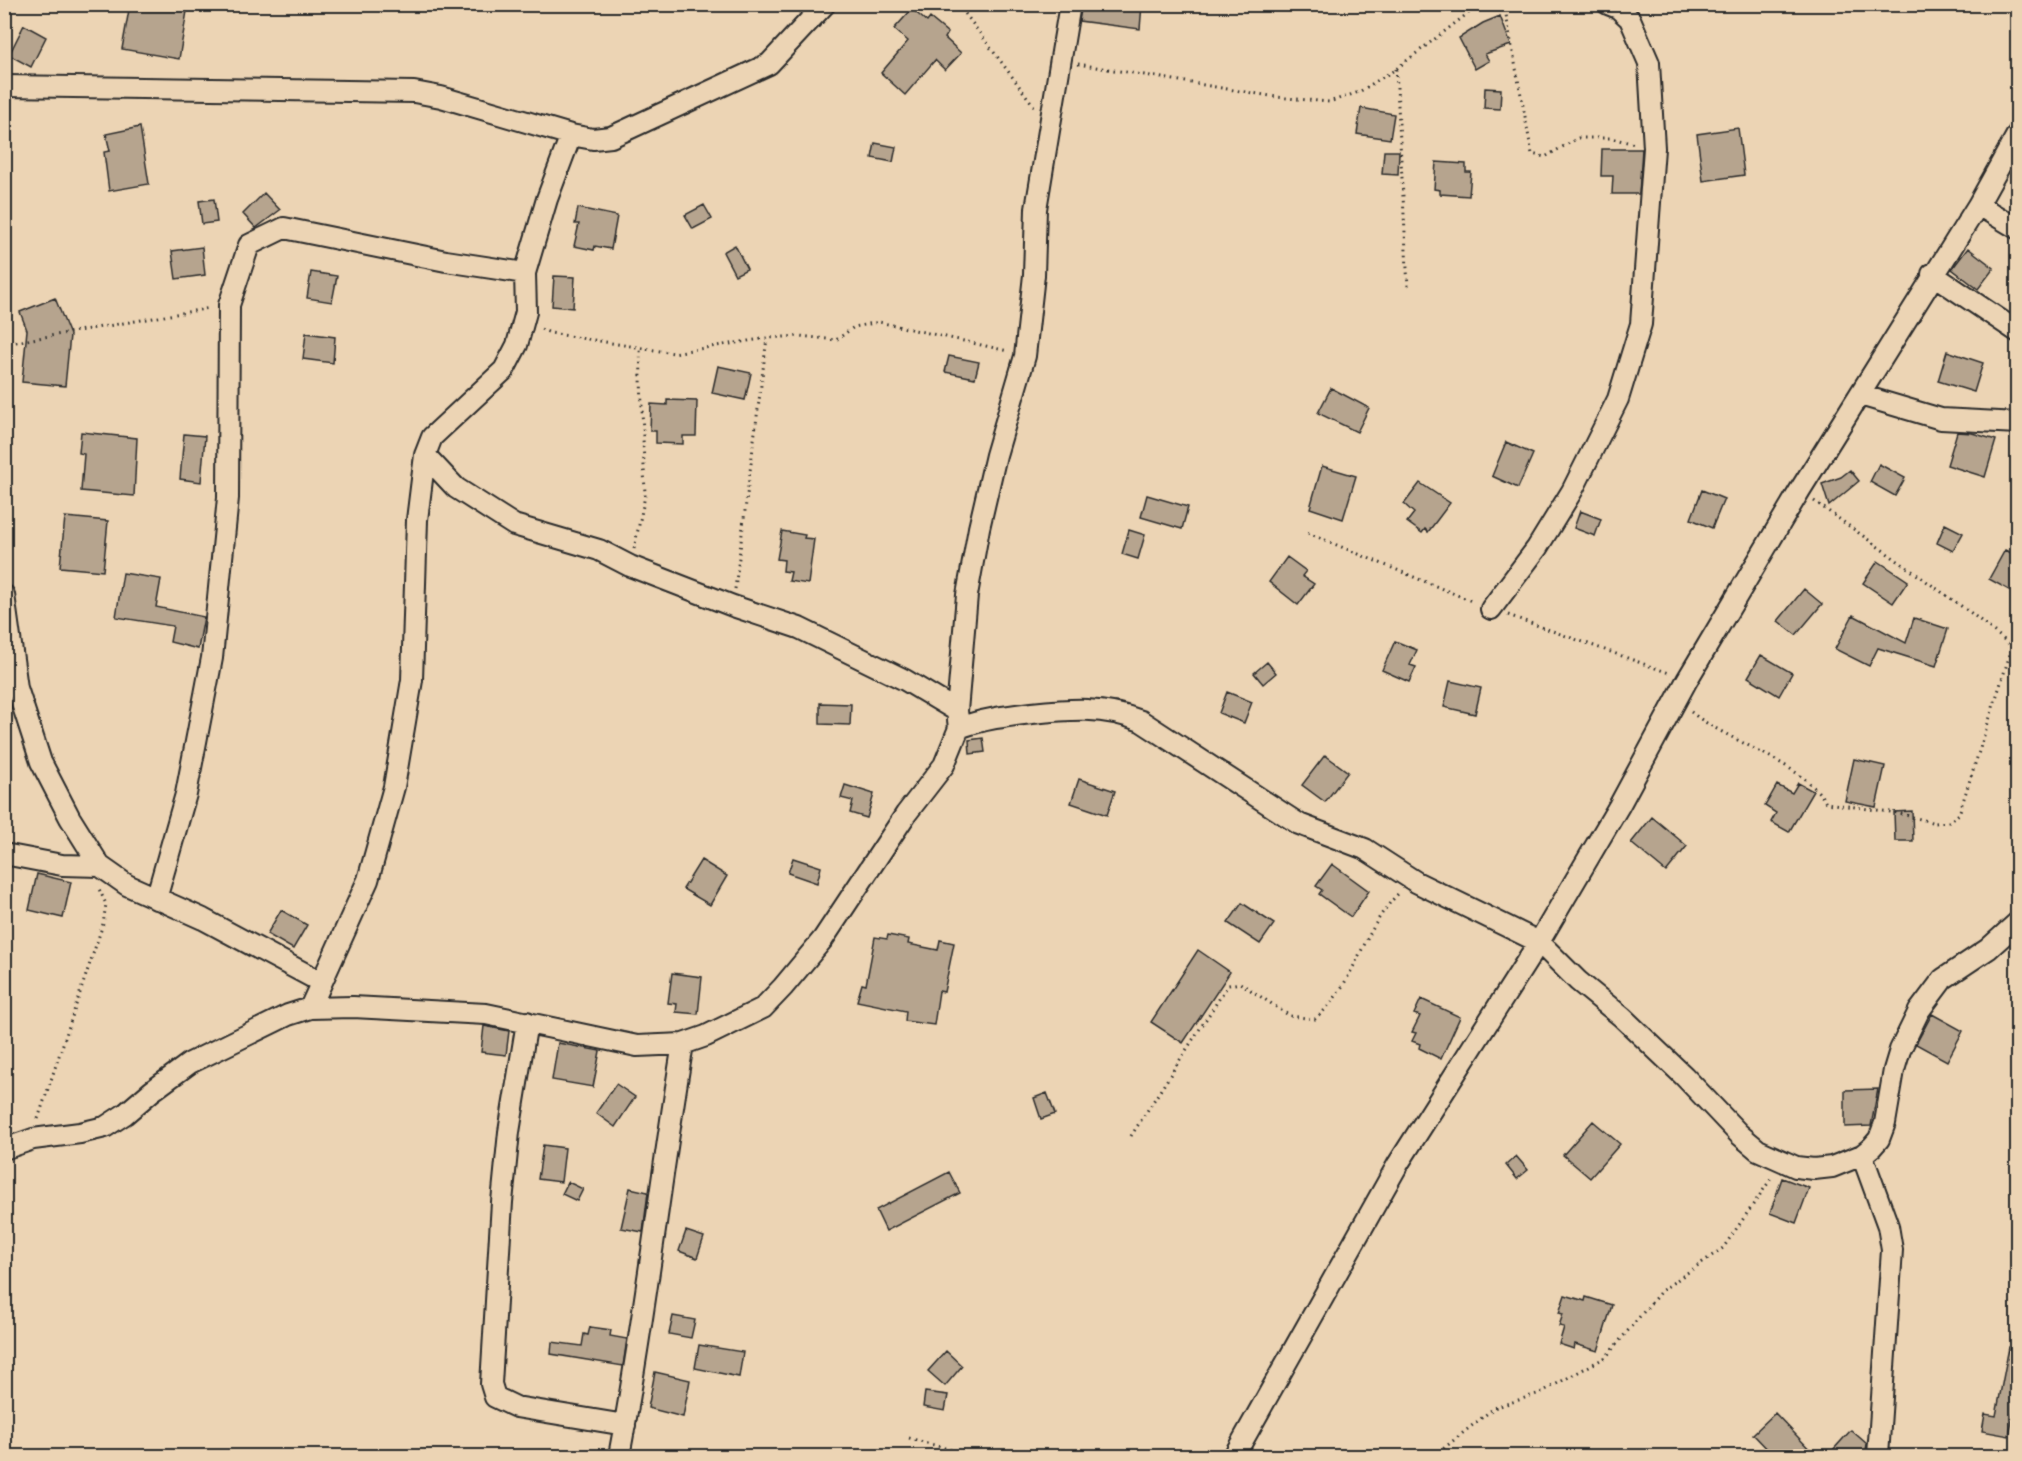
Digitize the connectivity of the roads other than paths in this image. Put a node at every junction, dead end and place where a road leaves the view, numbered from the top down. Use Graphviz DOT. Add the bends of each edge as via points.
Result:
graph roads {
  1 [pos="825,4"];
  2 [pos="1070,4"];
  3 [pos="1608,4"];
  4 [pos="4,86"];
  5 [pos="2018,133"];
  6 [pos="571,135"];
  7 [pos="1978,205"];
  8 [pos="2018,229"];
  9 [pos="525,273"];
  10 [pos="1932,274"];
  11 [pos="2018,332"];
  12 [pos="1860,395"];
  13 [pos="2018,423"];
  14 [pos="425,455"];
  15 [pos="4,595"];
  16 [pos="1491,609"];
  17 [pos="958,719"];
  18 [pos="4,855"];
  19 [pos="100,866"];
  20 [pos="156,900"];
  21 [pos="2018,922"];
  22 [pos="1539,942"];
  23 [pos="321,982"];
  24 [pos="310,1008"];
  25 [pos="526,1022"];
  26 [pos="683,1044"];
  27 [pos="4,1149"];
  28 [pos="1862,1155"];
  29 [pos="625,1425"];
  30 [pos="619,1456"];
  31 [pos="1234,1456"];
  32 [pos="1878,1456"];
  1 -- 6 [label="street" via="769,64 611,137"];
  2 -- 17 [label="street" via="1036,209 1034,275 1024,356 996,455 967,594"];
  3 -- 16 [label="street" via="1630,19 1649,63 1654,148 1641,324 1618,399 1572,491 1537,548"];
  4 -- 6 [label="street" via="414,92"];
  5 -- 7 [label="street"];
  6 -- 9 [label="street"];
  7 -- 8 [label="street"];
  7 -- 10 [label="street"];
  9 -- 14 [label="street" via="526,312 517,345 504,370 432,437"];
  9 -- 20 [label="street" via="284,228 249,245 229,305 228,498 212,658 186,794"];
  10 -- 11 [label="street"];
  10 -- 12 [label="street"];
  12 -- 13 [label="street" via="1923,416"];
  12 -- 22 [label="street" via="1693,670"];
  14 -- 17 [label="street" via="456,488 514,525 580,543 733,606 799,628 905,680"];
  14 -- 23 [label="street" via="417,520 412,680 394,787 368,880"];
  15 -- 19 [label="street" via="17,688 41,762"];
  17 -- 22 [label="street" via="1083,708 1121,713 1141,721 1299,824 1365,849 1416,882"];
  17 -- 26 [label="street" via="944,765 906,814 823,939 783,987 763,1008"];
  18 -- 19 [label="street"];
  19 -- 20 [label="street"];
  20 -- 23 [label="street" via="203,919"];
  21 -- 28 [label="street" via="1988,949 1943,979 1919,1011 1894,1070 1879,1139"];
  22 -- 28 [label="street" via="1758,1150 1782,1162 1814,1169 1832,1167"];
  22 -- 31 [label="street" via="1398,1164"];
  23 -- 24 [label="street"];
  24 -- 25 [label="street" via="458,1011"];
  24 -- 27 [label="street" via="190,1063 105,1127 33,1139"];
  25 -- 26 [label="street" via="637,1046"];
  25 -- 29 [label="street" via="502,1202 491,1384 495,1397 516,1407"];
  26 -- 29 [label="street" via="639,1354"];
  28 -- 32 [label="street" via="1888,1226 1892,1250"];
  29 -- 30 [label="street"];
}
